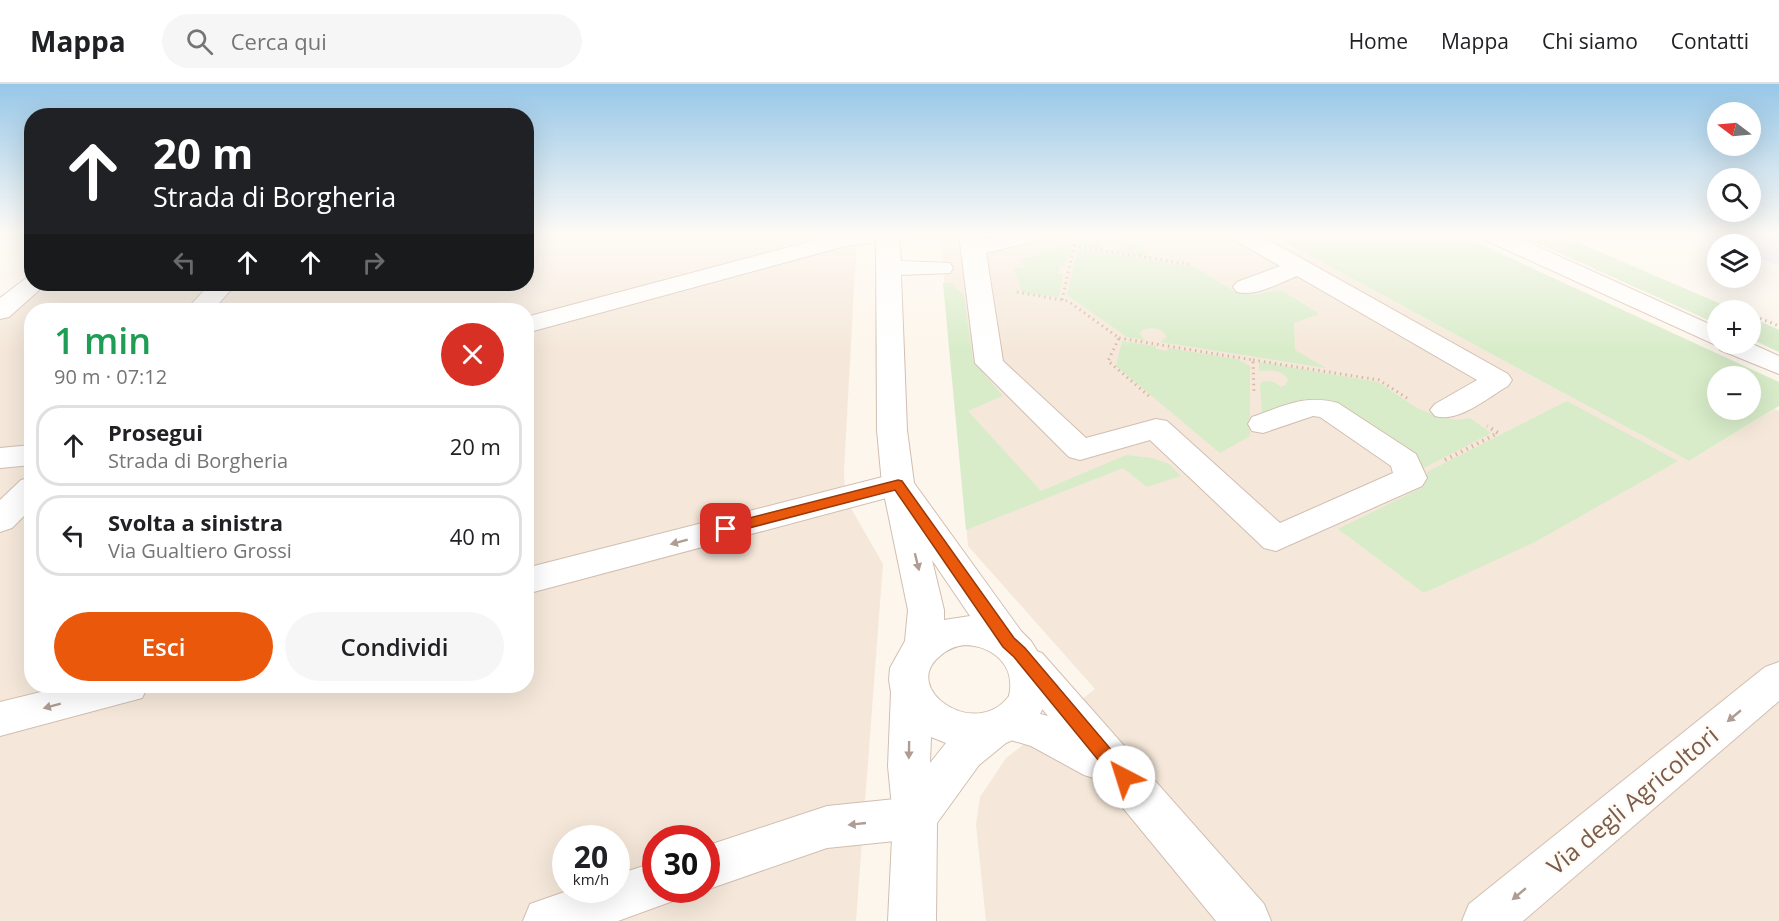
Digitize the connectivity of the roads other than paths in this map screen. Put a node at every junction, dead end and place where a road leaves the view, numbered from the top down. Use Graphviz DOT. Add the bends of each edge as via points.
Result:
graph roads {
  1 [pos="718,273"];
  2 [pos="889,273"];
  3 [pos="976,273"];
  4 [pos="1283,273"];
  5 [pos="1310,273"];
  6 [pos="1576,273"];
  7 [pos="1246,287"];
  8 [pos="25,291"];
  9 [pos="217,291"];
  10 [pos="206,303"];
  11 [pos="0,311"];
  12 [pos="534,323"];
  13 [pos="1707,333"];
  14 [pos="1752,354"];
  15 [pos="1779,366"];
  16 [pos="1449,408"];
  17 [pos="1258,414"];
  18 [pos="24,456"];
  19 [pos="0,458"];
  20 [pos="898,484"];
  21 [pos="24,496"];
  22 [pos="0,520"];
  23 [pos="534,579"];
  24 [pos="924,645"];
  25 [pos="1018,653"];
  26 [pos="1779,678"];
  27 [pos="911,691"];
  28 [pos="101,693"];
  29 [pos="0,719"];
  30 [pos="1001,726"];
  31 [pos="1124,777"];
  32 [pos="915,818"];
  33 [pos="720,863"];
  34 [pos="642,890"];
  35 [pos="547,921"];
  36 [pos="912,921"];
  37 [pos="1247,921"];
  38 [pos="1486,921"];
  1 -- 12 [label="street"];
  2 -- 20 [label="street" via="892,430"];
  3 -- 17 [label="street" via="989,363 1080,450 1156,428 1276,539 1411,478 1405,461 1328,409 1311,407"];
  4 -- 7 [label="street"];
  5 -- 16 [label="street" via="1497,380"];
  6 -- 13 [label="street"];
  8 -- 11 [label="street"];
  9 -- 10 [label="street"];
  14 -- 15 [label="street"];
  18 -- 19 [label="street"];
  20 -- 23 [label="street, one-way"];
  20 -- 24 [label="street, one-way" via="926,610"];
  20 -- 25 [label="street"];
  21 -- 22 [label="street"];
  24 -- 25 [label="street" via="943,634 965,630 988,633"];
  24 -- 27 [label="street" via="913,658 908,674"];
  25 -- 30 [label="street" via="1032,685 1026,706"];
  25 -- 31 [label="street"];
  26 -- 38 [label="street, Via degli Agricoltori, one-way"];
  27 -- 30 [label="street" via="921,710 942,724 967,731"];
  27 -- 32 [label="street, one-way" via="909,766"];
  28 -- 29 [label="street, one-way"];
  30 -- 31 [label="street" via="1034,727"];
  30 -- 32 [label="street" via="964,752"];
  31 -- 37 [label="street"];
  32 -- 33 [label="street, one-way" via="827,827"];
  32 -- 36 [label="street"];
  34 -- 35 [label="street"];
}
